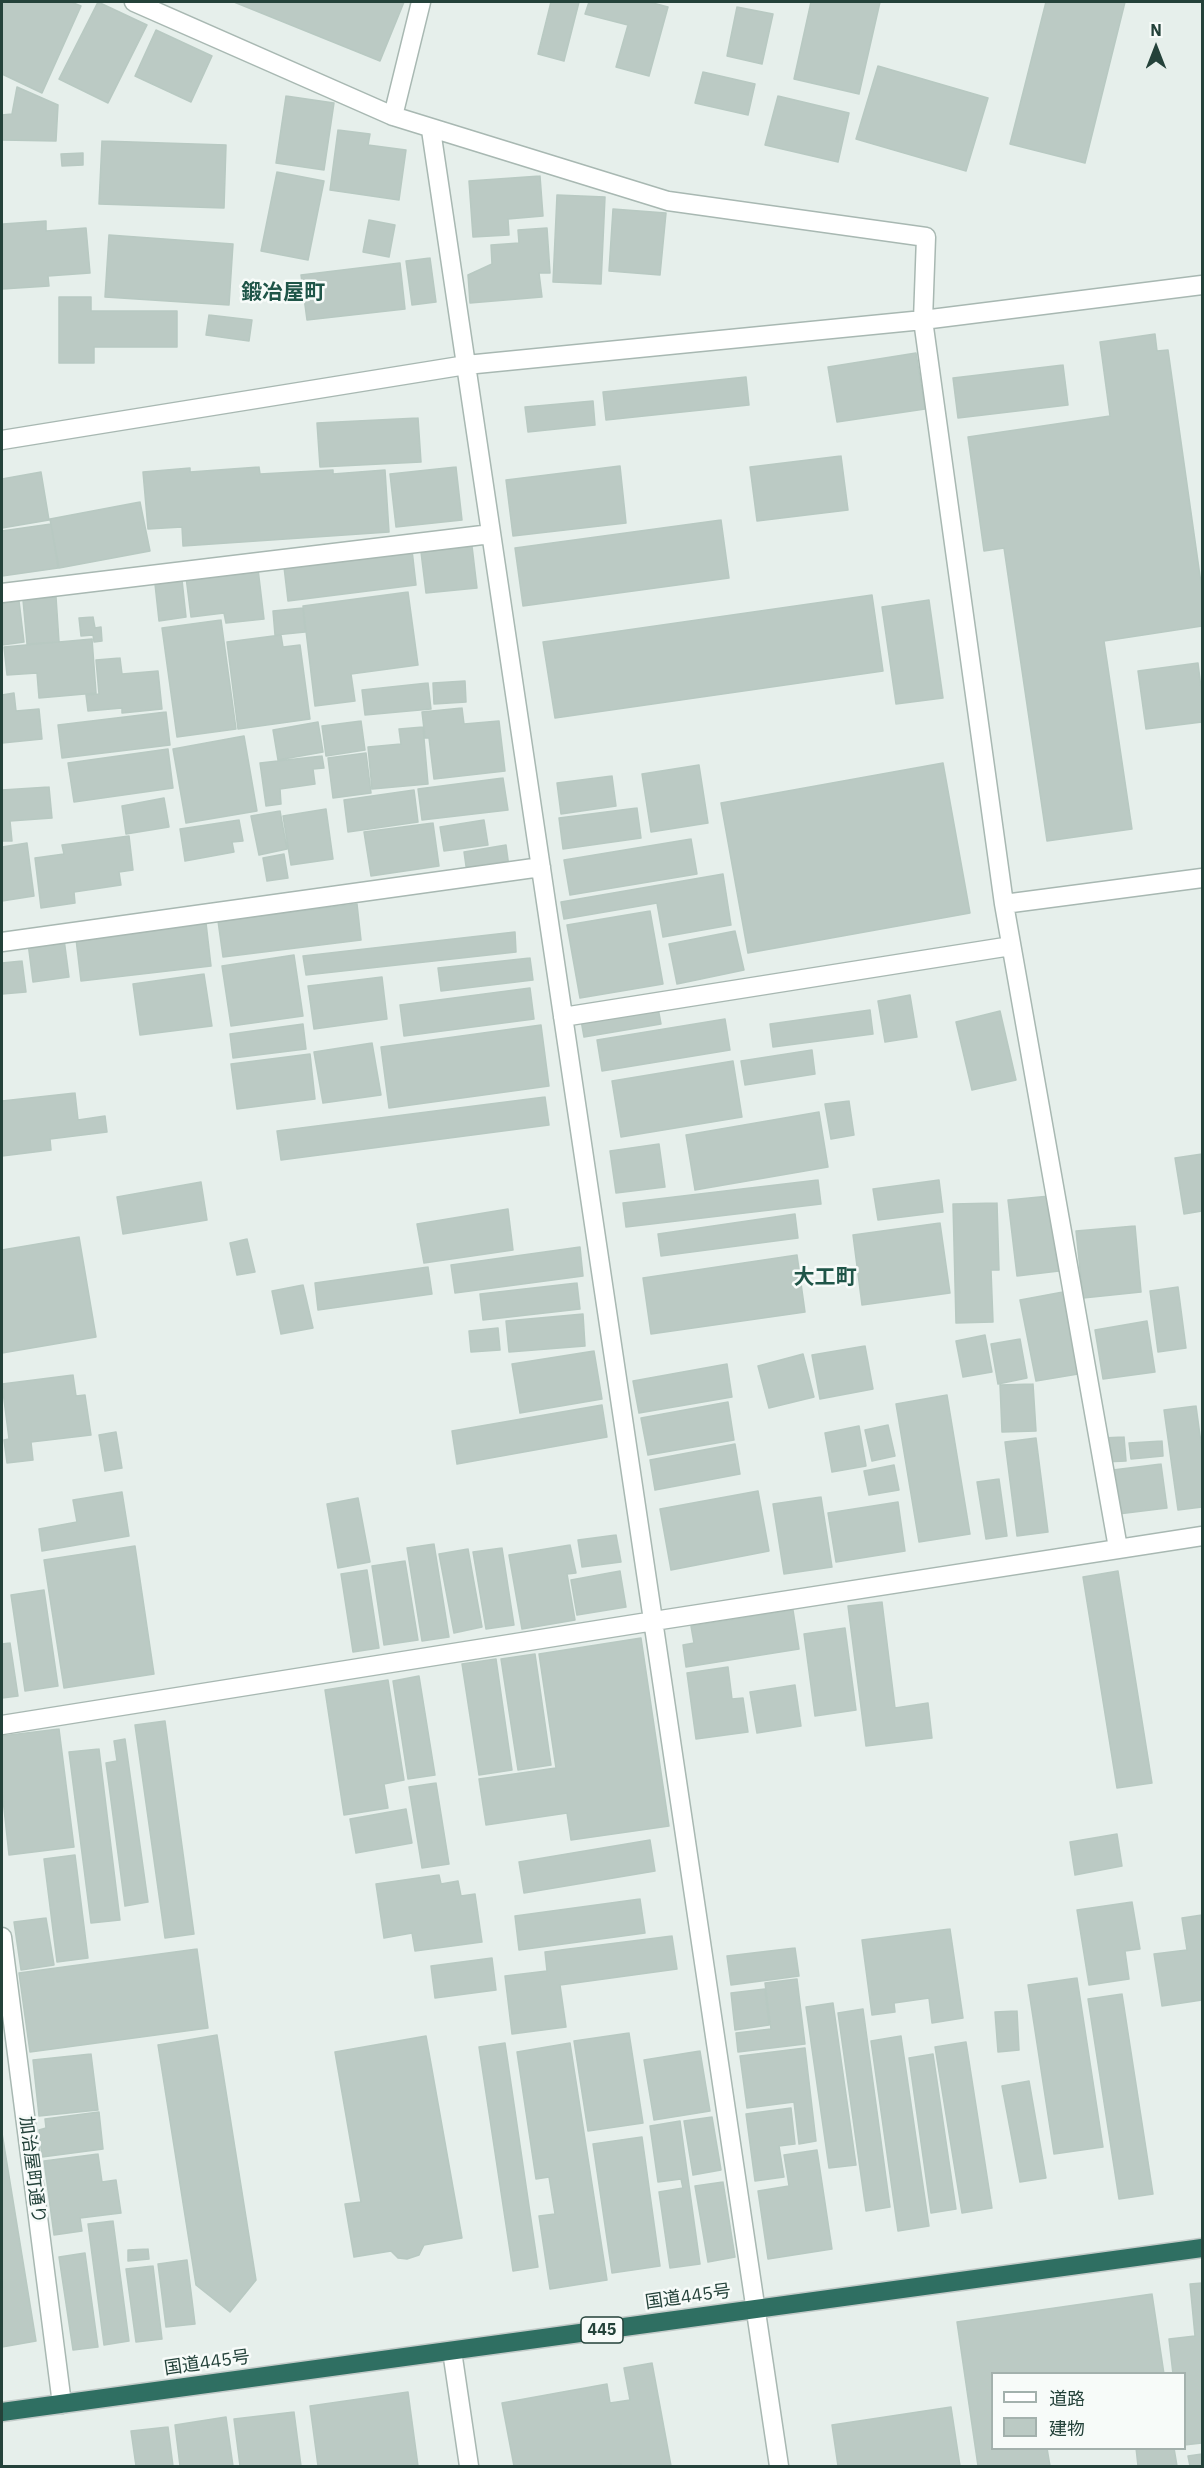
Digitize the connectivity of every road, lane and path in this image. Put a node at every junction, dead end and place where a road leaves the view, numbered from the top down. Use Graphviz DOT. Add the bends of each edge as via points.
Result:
graph roads {
  1 [pos="134,2"];
  2 [pos="421,2"];
  3 [pos="393,117"];
  4 [pos="431,130"];
  5 [pos="1203,285"];
  6 [pos="923,320"];
  7 [pos="466,364"];
  8 [pos="2,440"];
  9 [pos="491,534"];
  10 [pos="2,593"];
  11 [pos="541,867"];
  12 [pos="1203,878"];
  13 [pos="1004,904"];
  14 [pos="2,942"];
  15 [pos="1011,946"];
  16 [pos="563,1017"];
  17 [pos="1203,1536"];
  18 [pos="1118,1548"];
  19 [pos="654,1620"];
  20 [pos="2,1725"];
  21 [pos="2,1937"];
  22 [pos="1203,2248"];
  23 [pos="756,2309"];
  24 [pos="452,2351"];
  25 [pos="62,2404"];
  26 [pos="2,2412"];
  27 [pos="469,2466"];
  28 [pos="779,2466"];
  1 -- 3 [label="street"];
  2 -- 3 [label="street"];
  3 -- 4 [label="street"];
  4 -- 6 [label="street" via="669,201 926,237"];
  4 -- 7 [label="street"];
  5 -- 6 [label="street"];
  6 -- 7 [label="street"];
  6 -- 13 [label="street"];
  7 -- 8 [label="street"];
  7 -- 9 [label="street"];
  9 -- 10 [label="street"];
  9 -- 11 [label="street"];
  11 -- 14 [label="street"];
  11 -- 16 [label="street"];
  12 -- 13 [label="street"];
  13 -- 15 [label="street"];
  15 -- 16 [label="street"];
  15 -- 18 [label="street"];
  16 -- 19 [label="street"];
  17 -- 18 [label="street"];
  18 -- 19 [label="street"];
  19 -- 20 [label="street"];
  19 -- 23 [label="street"];
  21 -- 25 [label="street, 加治屋町通り"];
  22 -- 23 [label="highway, 国道445号 / 445"];
  23 -- 24 [label="highway, 国道445号 / 445"];
  23 -- 28 [label="street"];
  24 -- 25 [label="highway, 国道445号 / 445"];
  24 -- 27 [label="street"];
  25 -- 26 [label="highway, 国道445号 / 445"];
}
